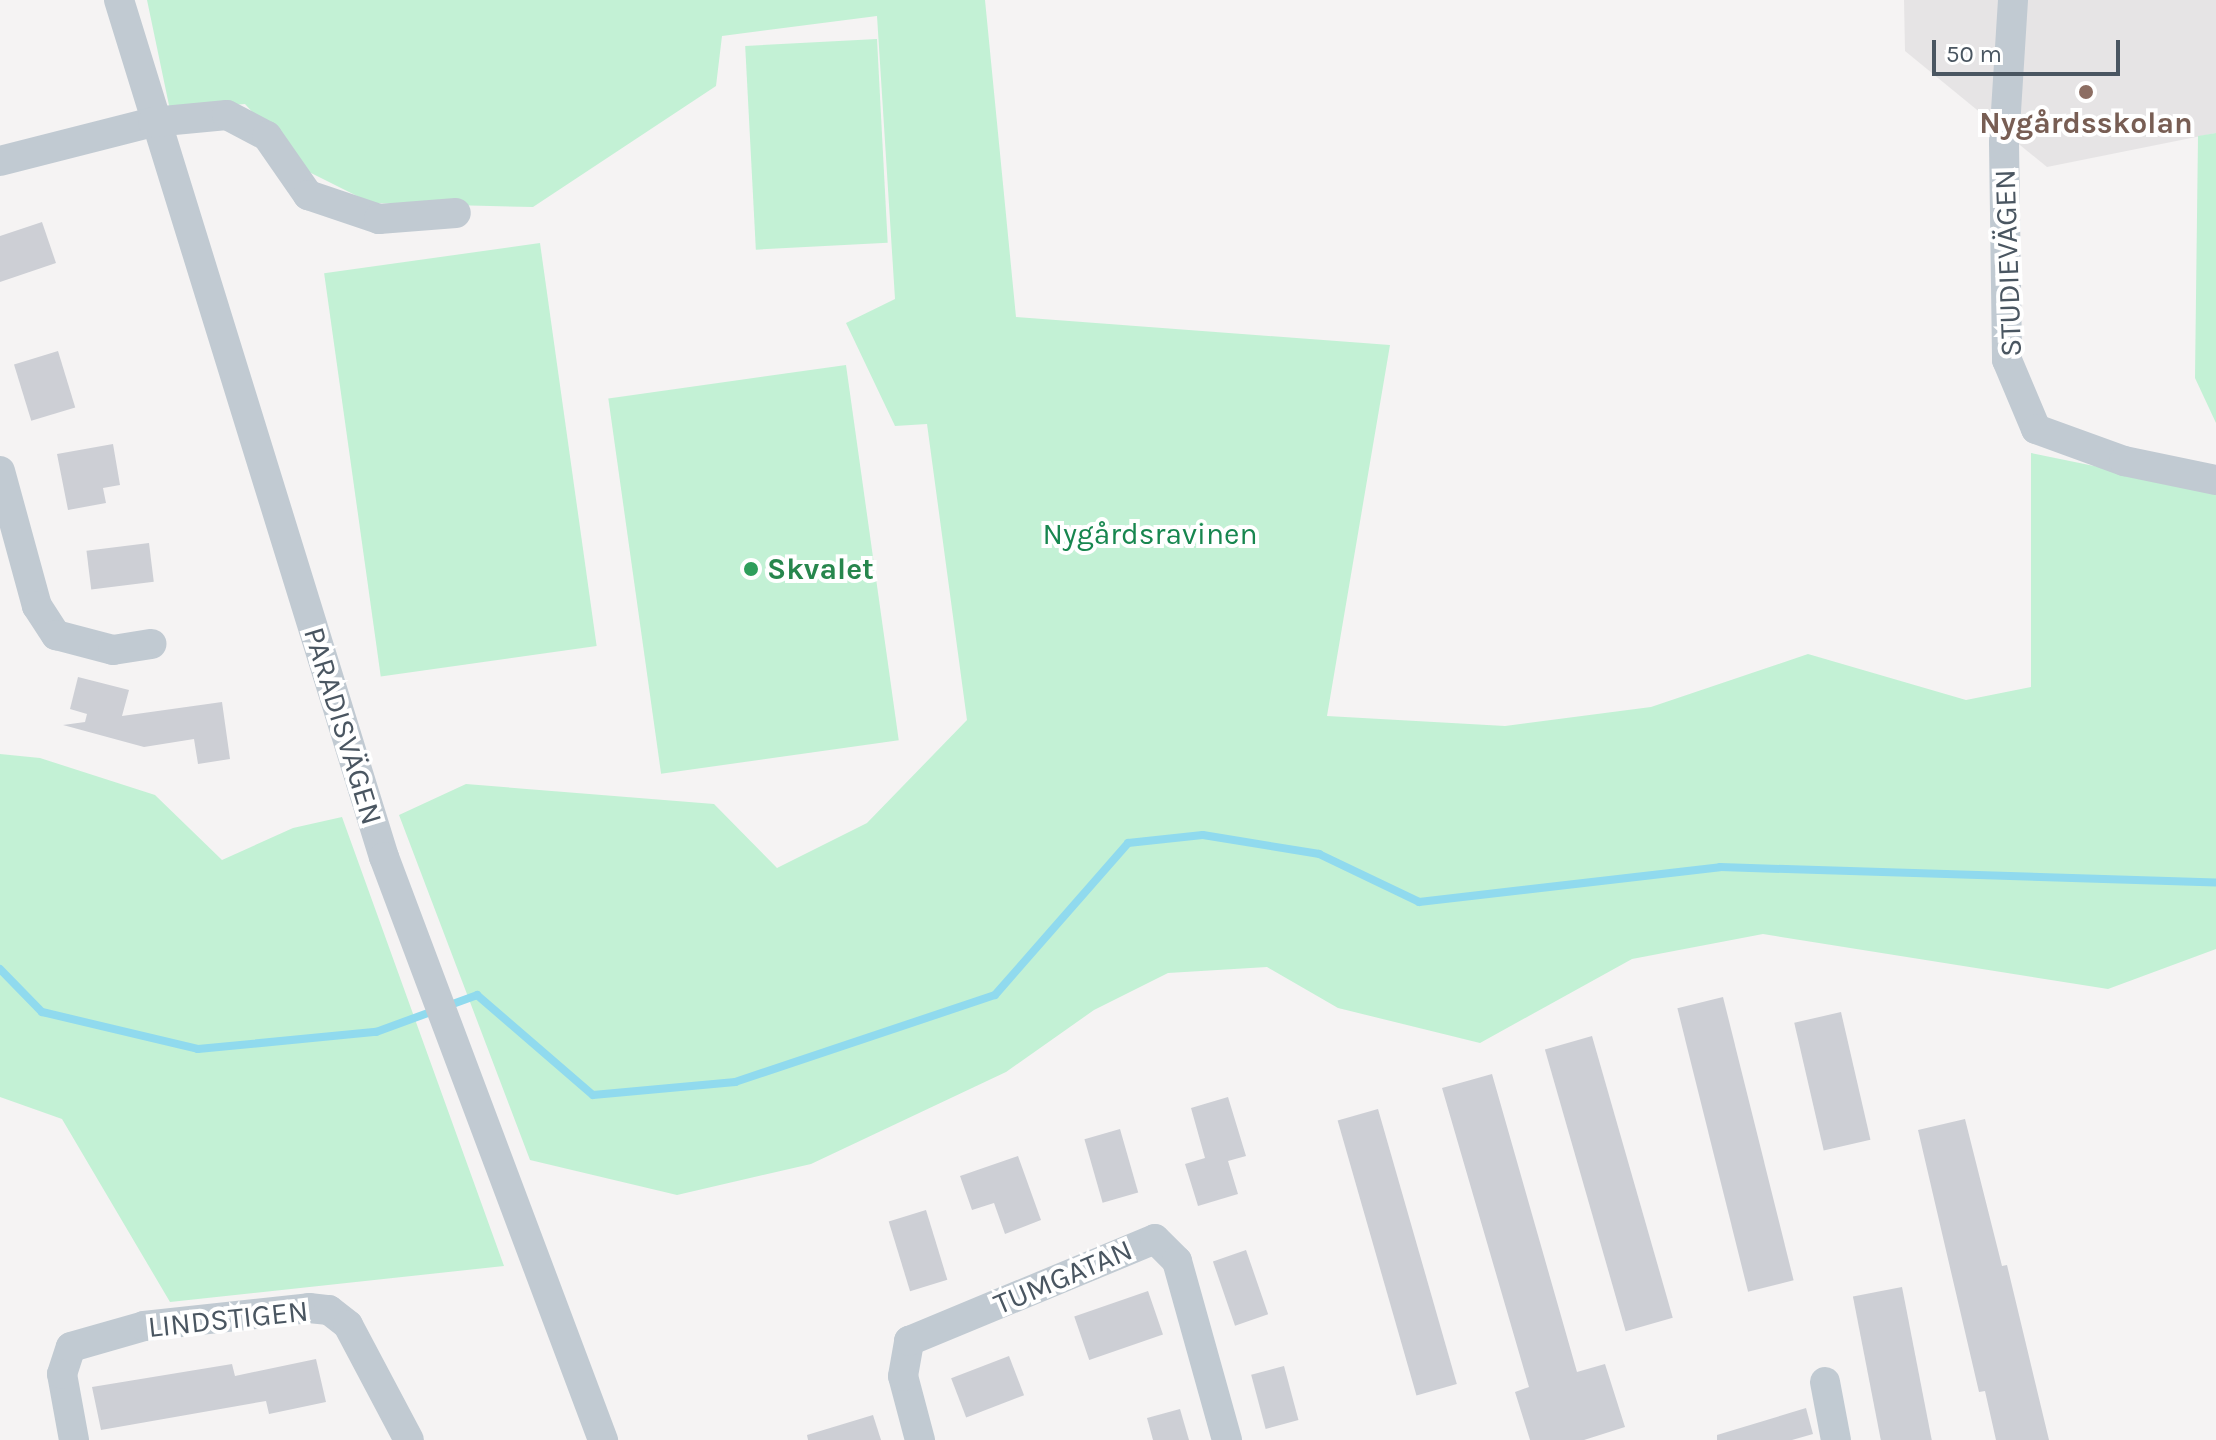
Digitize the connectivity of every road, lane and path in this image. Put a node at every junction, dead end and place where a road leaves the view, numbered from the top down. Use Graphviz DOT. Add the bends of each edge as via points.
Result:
graph roads {
  1 [pos="2013,0"];
  2 [pos="121,9"];
  3 [pos="153,122"];
  4 [pos="0,161"];
  5 [pos="456,213"];
  6 [pos="0,471"];
  7 [pos="2216,480"];
  8 [pos="152,644"];
  9 [pos="1825,1382"];
  10 [pos="74,1440"];
  11 [pos="409,1440"];
  12 [pos="603,1440"];
  13 [pos="920,1440"];
  14 [pos="1227,1440"];
  15 [pos="1836,1440"];
  1 -- 7 [label="street, STUDIEVÄGEN" via="2004,142 2007,360 2036,429 2124,461"];
  2 -- 3 [label="street, PARADISVÄGEN"];
  3 -- 4 [label="street"];
  3 -- 5 [label="street" via="227,115 267,136 308,195 355,214 379,219"];
  3 -- 12 [label="street, PARADISVÄGEN" via="384,857"];
  6 -- 8 [label="street" via="37,606 56,635 113,650"];
  9 -- 15 [label="street"];
  10 -- 11 [label="street, LINDSTIGEN" via="62,1374 71,1347 144,1326 309,1308 329,1310 348,1325"];
  13 -- 14 [label="street, TUMGATAN" via="903,1376 909,1341 1155,1239 1177,1261"];
}
